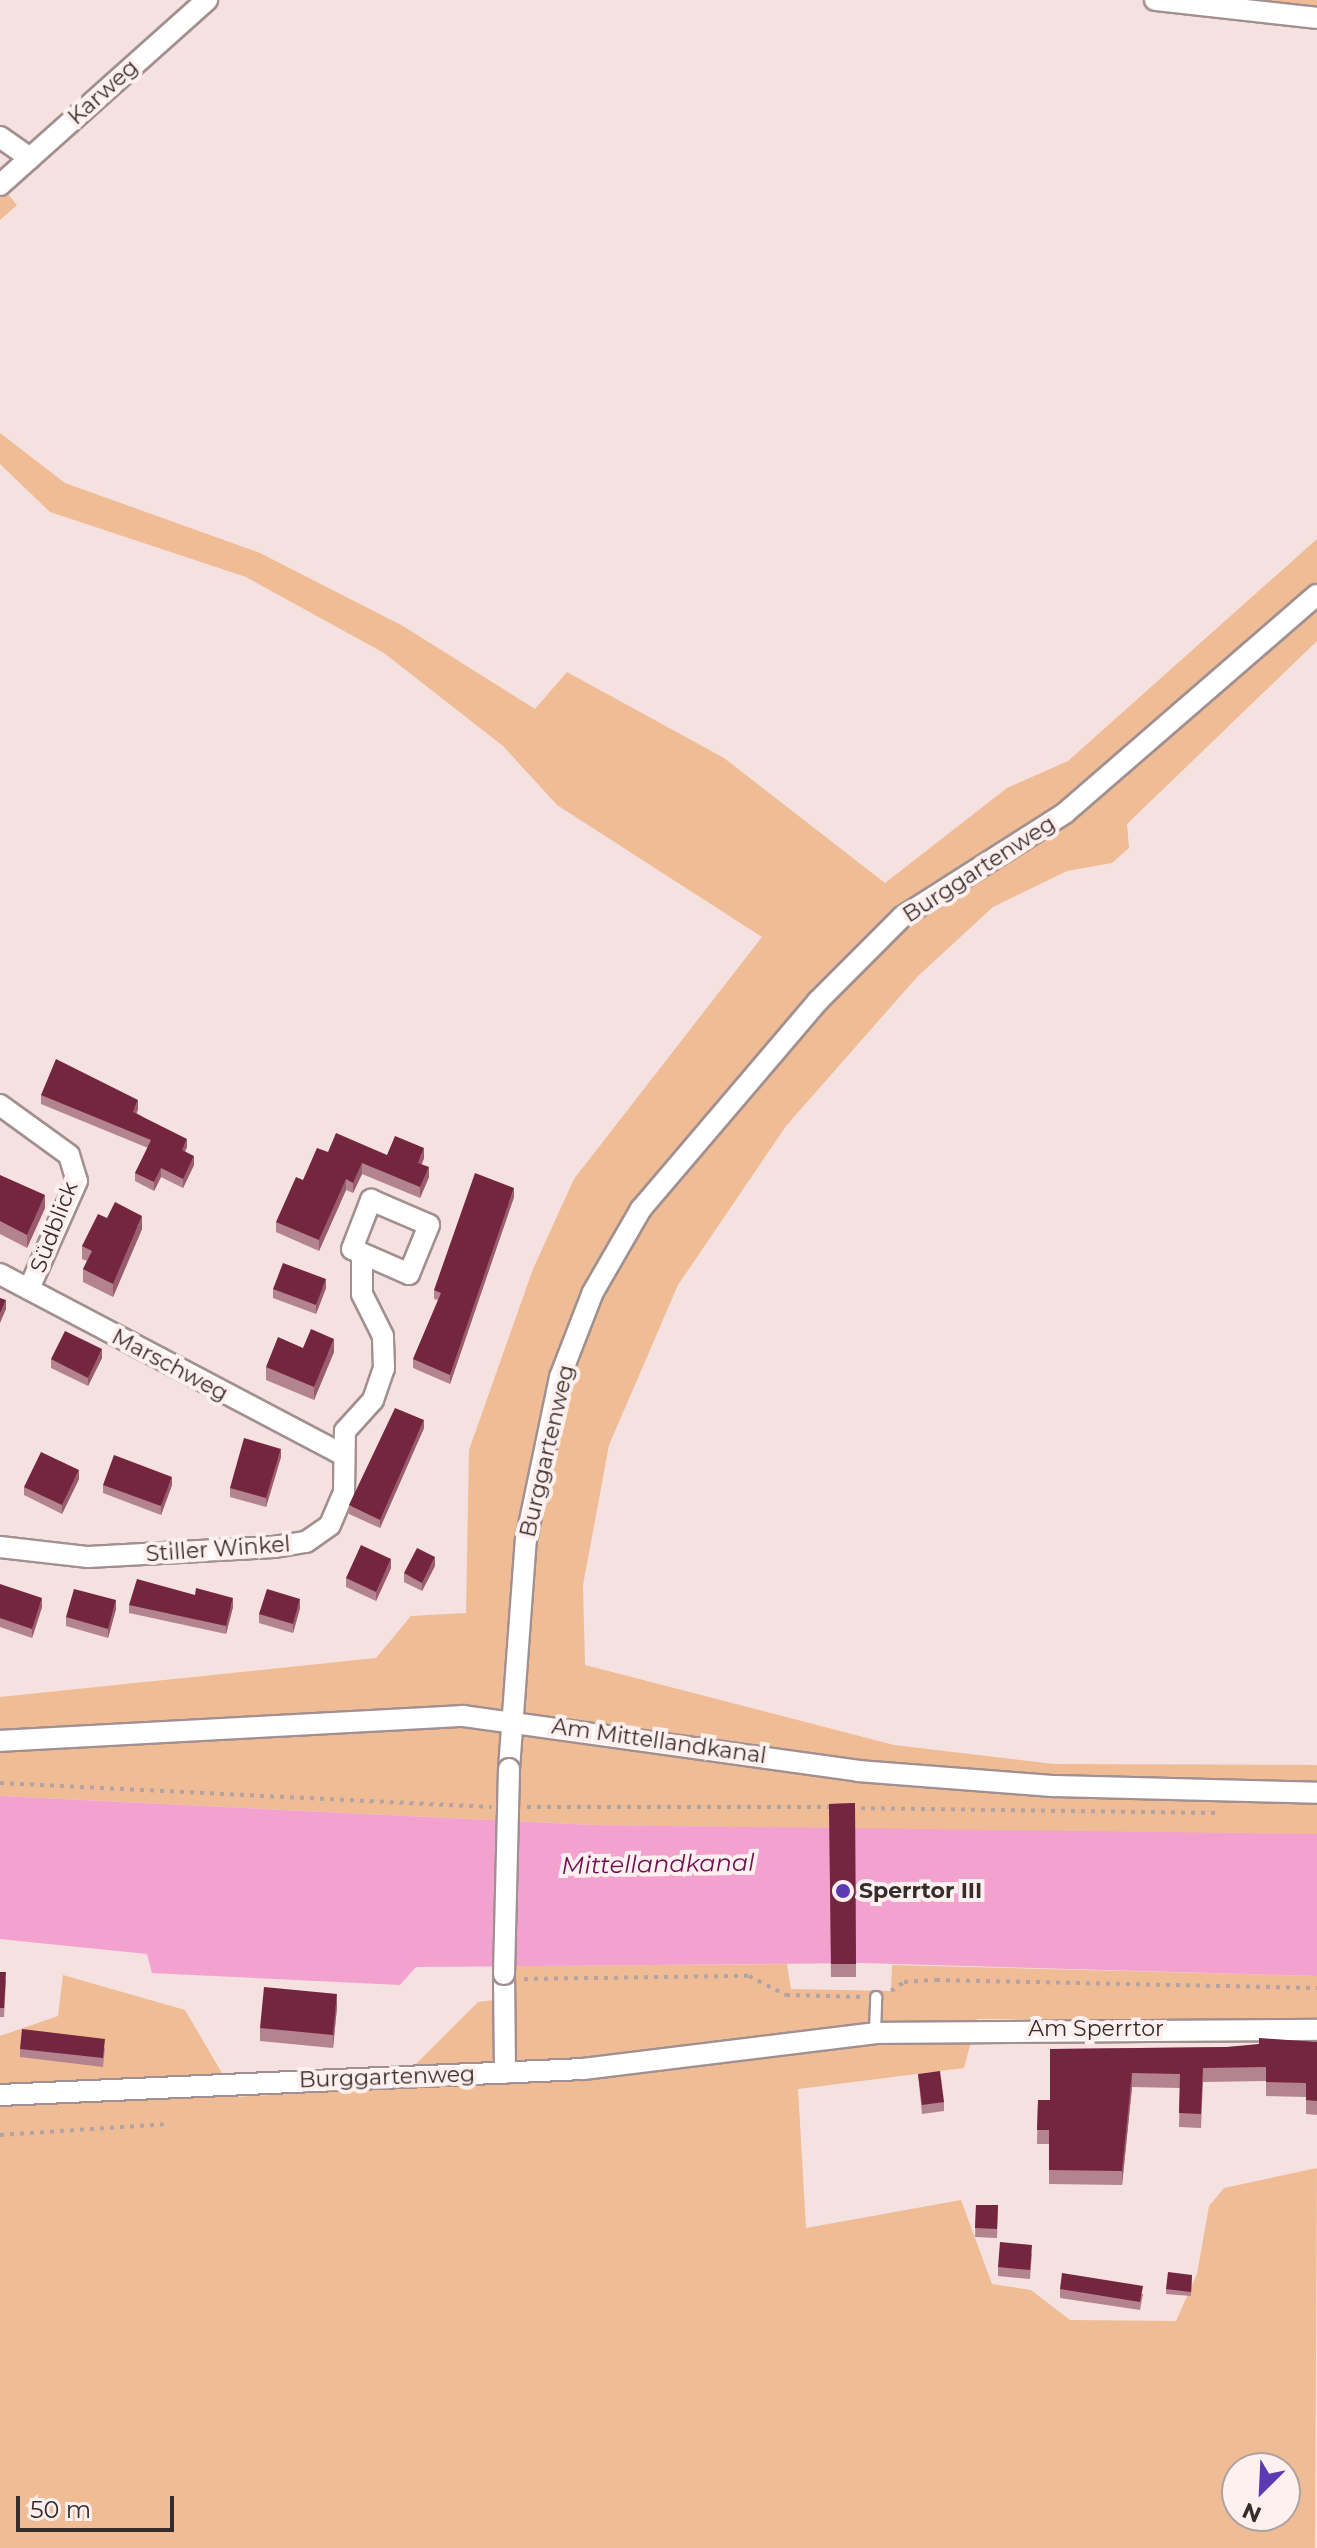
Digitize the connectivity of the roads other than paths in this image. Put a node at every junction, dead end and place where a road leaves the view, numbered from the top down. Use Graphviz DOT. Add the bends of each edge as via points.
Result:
graph roads {
  1 [pos="207,0"];
  2 [pos="1155,0"];
  3 [pos="1317,18"];
  4 [pos="0,137"];
  5 [pos="30,158"];
  6 [pos="0,185"];
  7 [pos="1317,595"];
  8 [pos="0,1105"];
  9 [pos="362,1254"];
  10 [pos="0,1274"];
  11 [pos="29,1289"];
  12 [pos="342,1454"];
  13 [pos="0,1547"];
  14 [pos="516,1722"];
  15 [pos="0,1741"];
  16 [pos="1317,1793"];
  17 [pos="876,1997"];
  18 [pos="1317,2030"];
  19 [pos="875,2033"];
  20 [pos="505,2073"];
  21 [pos="0,2095"];
  1 -- 5 [label="street, Karweg"];
  2 -- 3 [label="street"];
  4 -- 5 [label="street"];
  5 -- 6 [label="street, Karweg"];
  7 -- 14 [label="street, Burggartenweg" via="1065,813 902,917 818,1001 641,1209 593,1292 560,1377 526,1540"];
  8 -- 11 [label="street, Südblick" via="69,1155 77,1181"];
  9 -- 12 [label="street, Stiller Winkel" via="359,1281 383,1336 384,1368 373,1400 345,1431"];
  10 -- 11 [label="street, Marschweg"];
  11 -- 12 [label="street, Marschweg"];
  12 -- 13 [label="street, Stiller Winkel" via="344,1492 330,1525 306,1542 88,1557"];
  14 -- 15 [label="street, Am Mittellandkanal" via="335,1718"];
  14 -- 16 [label="street, Am Mittellandkanal" via="858,1771 1055,1786"];
  14 -- 20 [label="street, Burggartenweg, bridge" via="509,1769"];
  17 -- 19 [label="lane"];
  18 -- 19 [label="street, Am Sperrtor"];
  19 -- 20 [label="street, Am Sperrtor"];
  20 -- 21 [label="street, Burggartenweg"];
}
